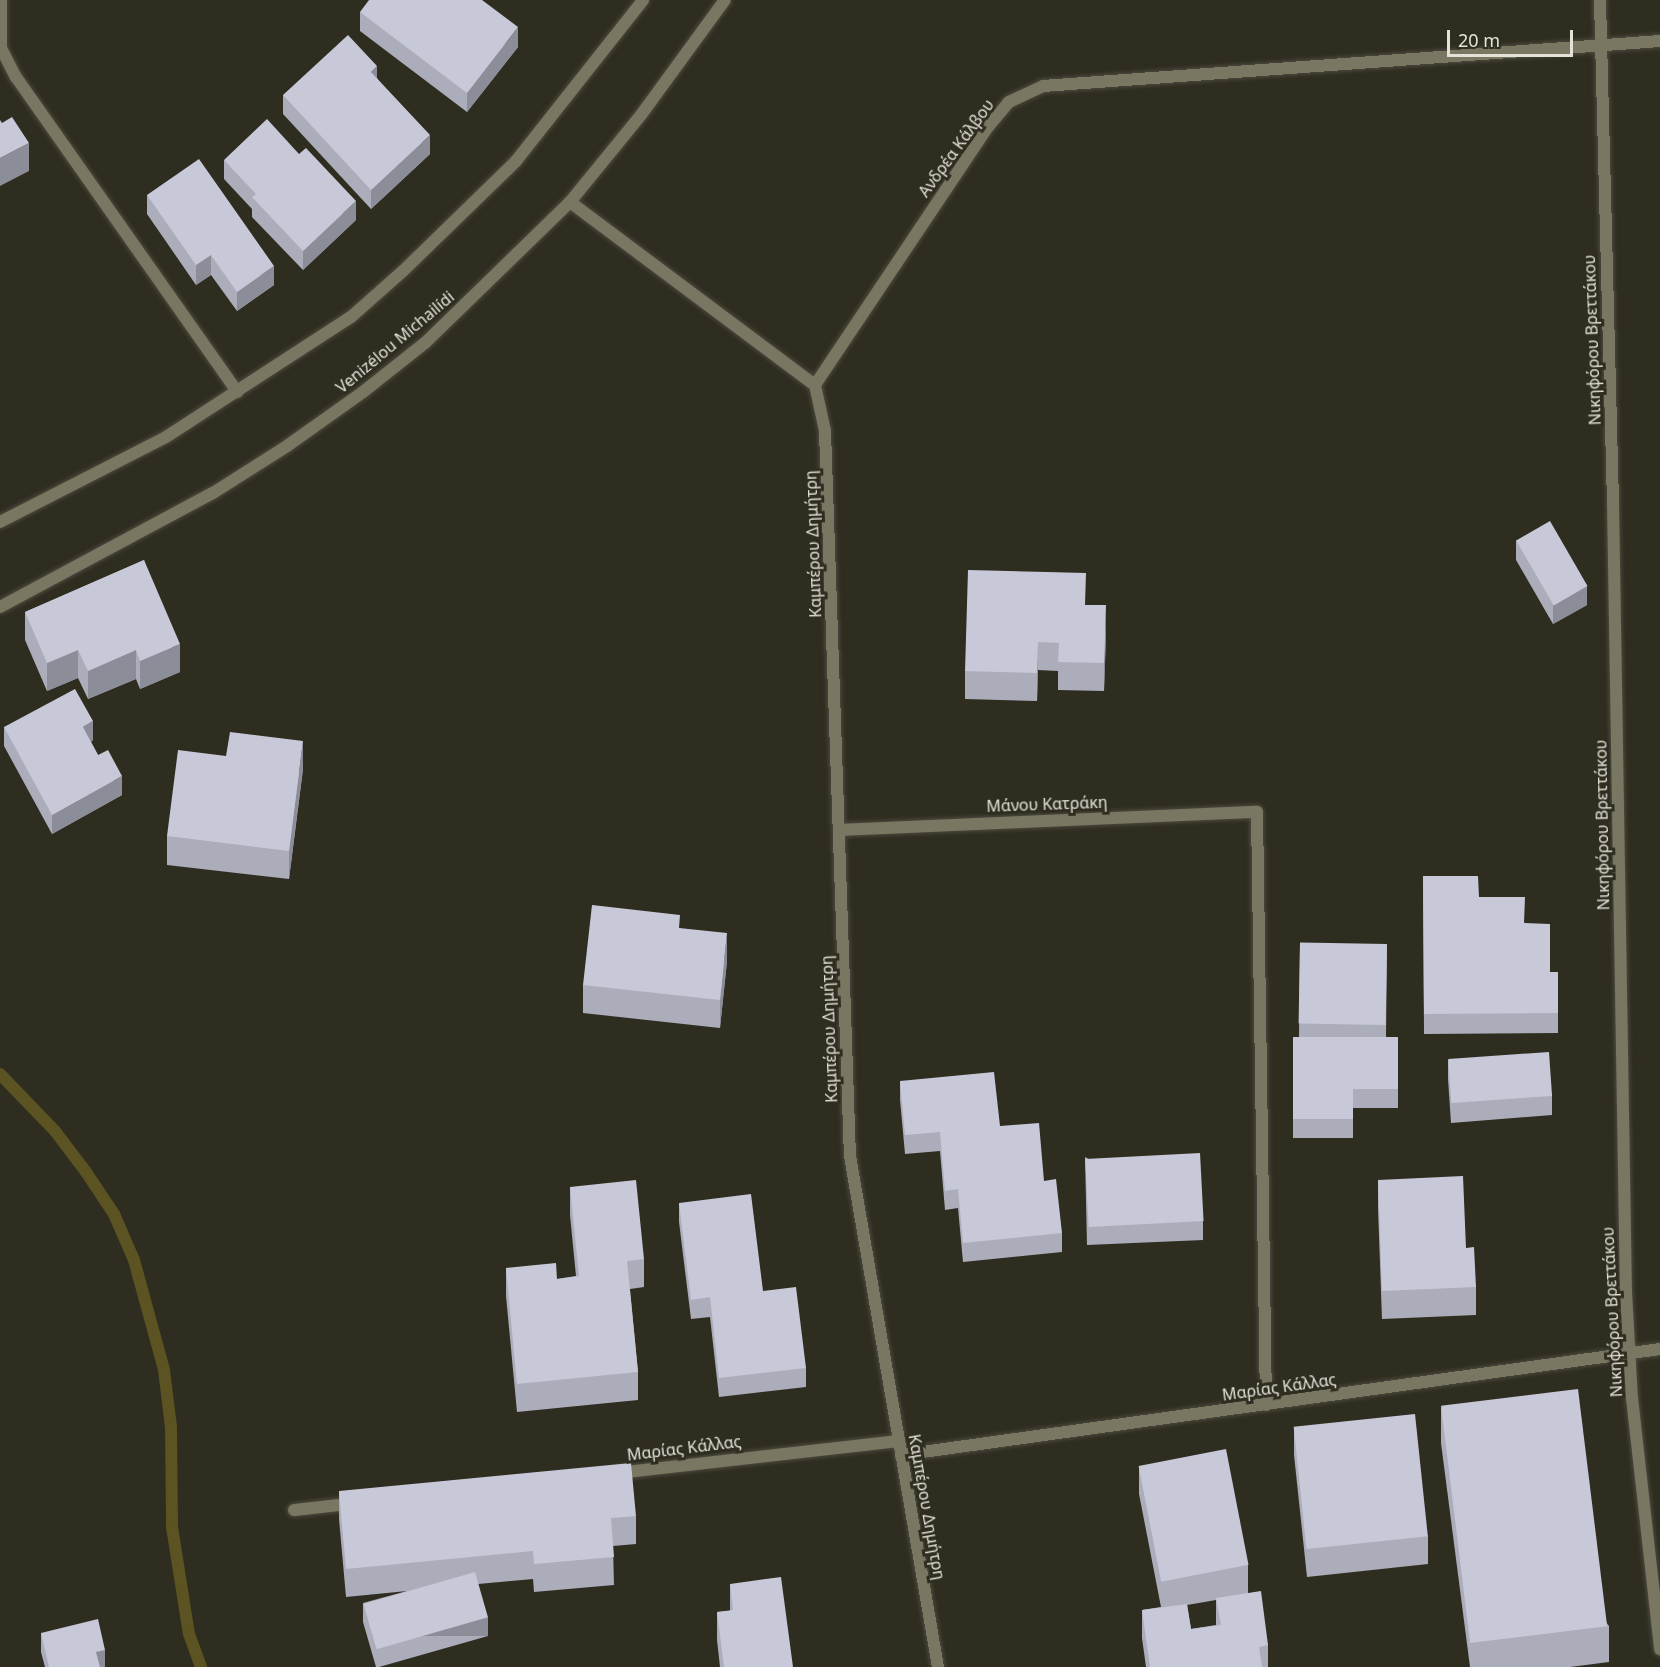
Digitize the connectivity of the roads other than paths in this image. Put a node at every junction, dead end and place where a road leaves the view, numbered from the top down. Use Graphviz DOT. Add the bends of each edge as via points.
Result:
graph roads {
  1 [pos="1,0"];
  2 [pos="643,0"];
  3 [pos="725,0"];
  4 [pos="1600,0"];
  5 [pos="1660,40"];
  6 [pos="1600,45"];
  7 [pos="570,202"];
  8 [pos="815,385"];
  9 [pos="237,392"];
  10 [pos="0,522"];
  11 [pos="0,608"];
  12 [pos="839,830"];
  13 [pos="1660,1349"];
  14 [pos="1628,1353"];
  15 [pos="1266,1405"];
  16 [pos="899,1441"];
  17 [pos="902,1455"];
  18 [pos="602,1474"];
  19 [pos="365,1502"];
  20 [pos="294,1510"];
  21 [pos="1660,1649"];
  22 [pos="938,1667"];
  1 -- 9 [label="street" via="1,48 16,77"];
  2 -- 9 [label="street" via="516,161 411,263 351,316"];
  3 -- 7 [label="street, Venizélou Michailídi" via="641,116"];
  4 -- 6 [label="street, Νικηφόρου Βρεττάκου"];
  5 -- 6 [label="street, Ανδρέα Κάλβου"];
  6 -- 8 [label="street, Ανδρέα Κάλβου" via="1043,86 1009,102 988,127"];
  6 -- 14 [label="street, Νικηφόρου Βρεττάκου" via="1613,502"];
  7 -- 8 [label="street"];
  7 -- 11 [label="street, Venizélou Michailídi" via="426,342 363,392 213,493"];
  8 -- 12 [label="street, Καμπέρου Δημήτρη" via="825,431"];
  9 -- 10 [label="street" via="166,437"];
  12 -- 15 [label="street, Μάνου Κατράκη" via="1257,812"];
  12 -- 16 [label="street, Καμπέρου Δημήτρη" via="850,1156"];
  13 -- 14 [label="street, Μαρίας Κάλλας"];
  14 -- 15 [label="street, Μαρίας Κάλλας"];
  14 -- 21 [label="street, Νικηφόρου Βρεττάκου"];
  15 -- 17 [label="street, Μαρίας Κάλλας"];
  16 -- 17 [label="street, Καμπέρου Δημήτρη"];
  16 -- 18 [label="street, Μαρίας Κάλλας"];
  17 -- 22 [label="street, Καμπέρου Δημήτρη"];
  19 -- 20 [label="street"];
}
